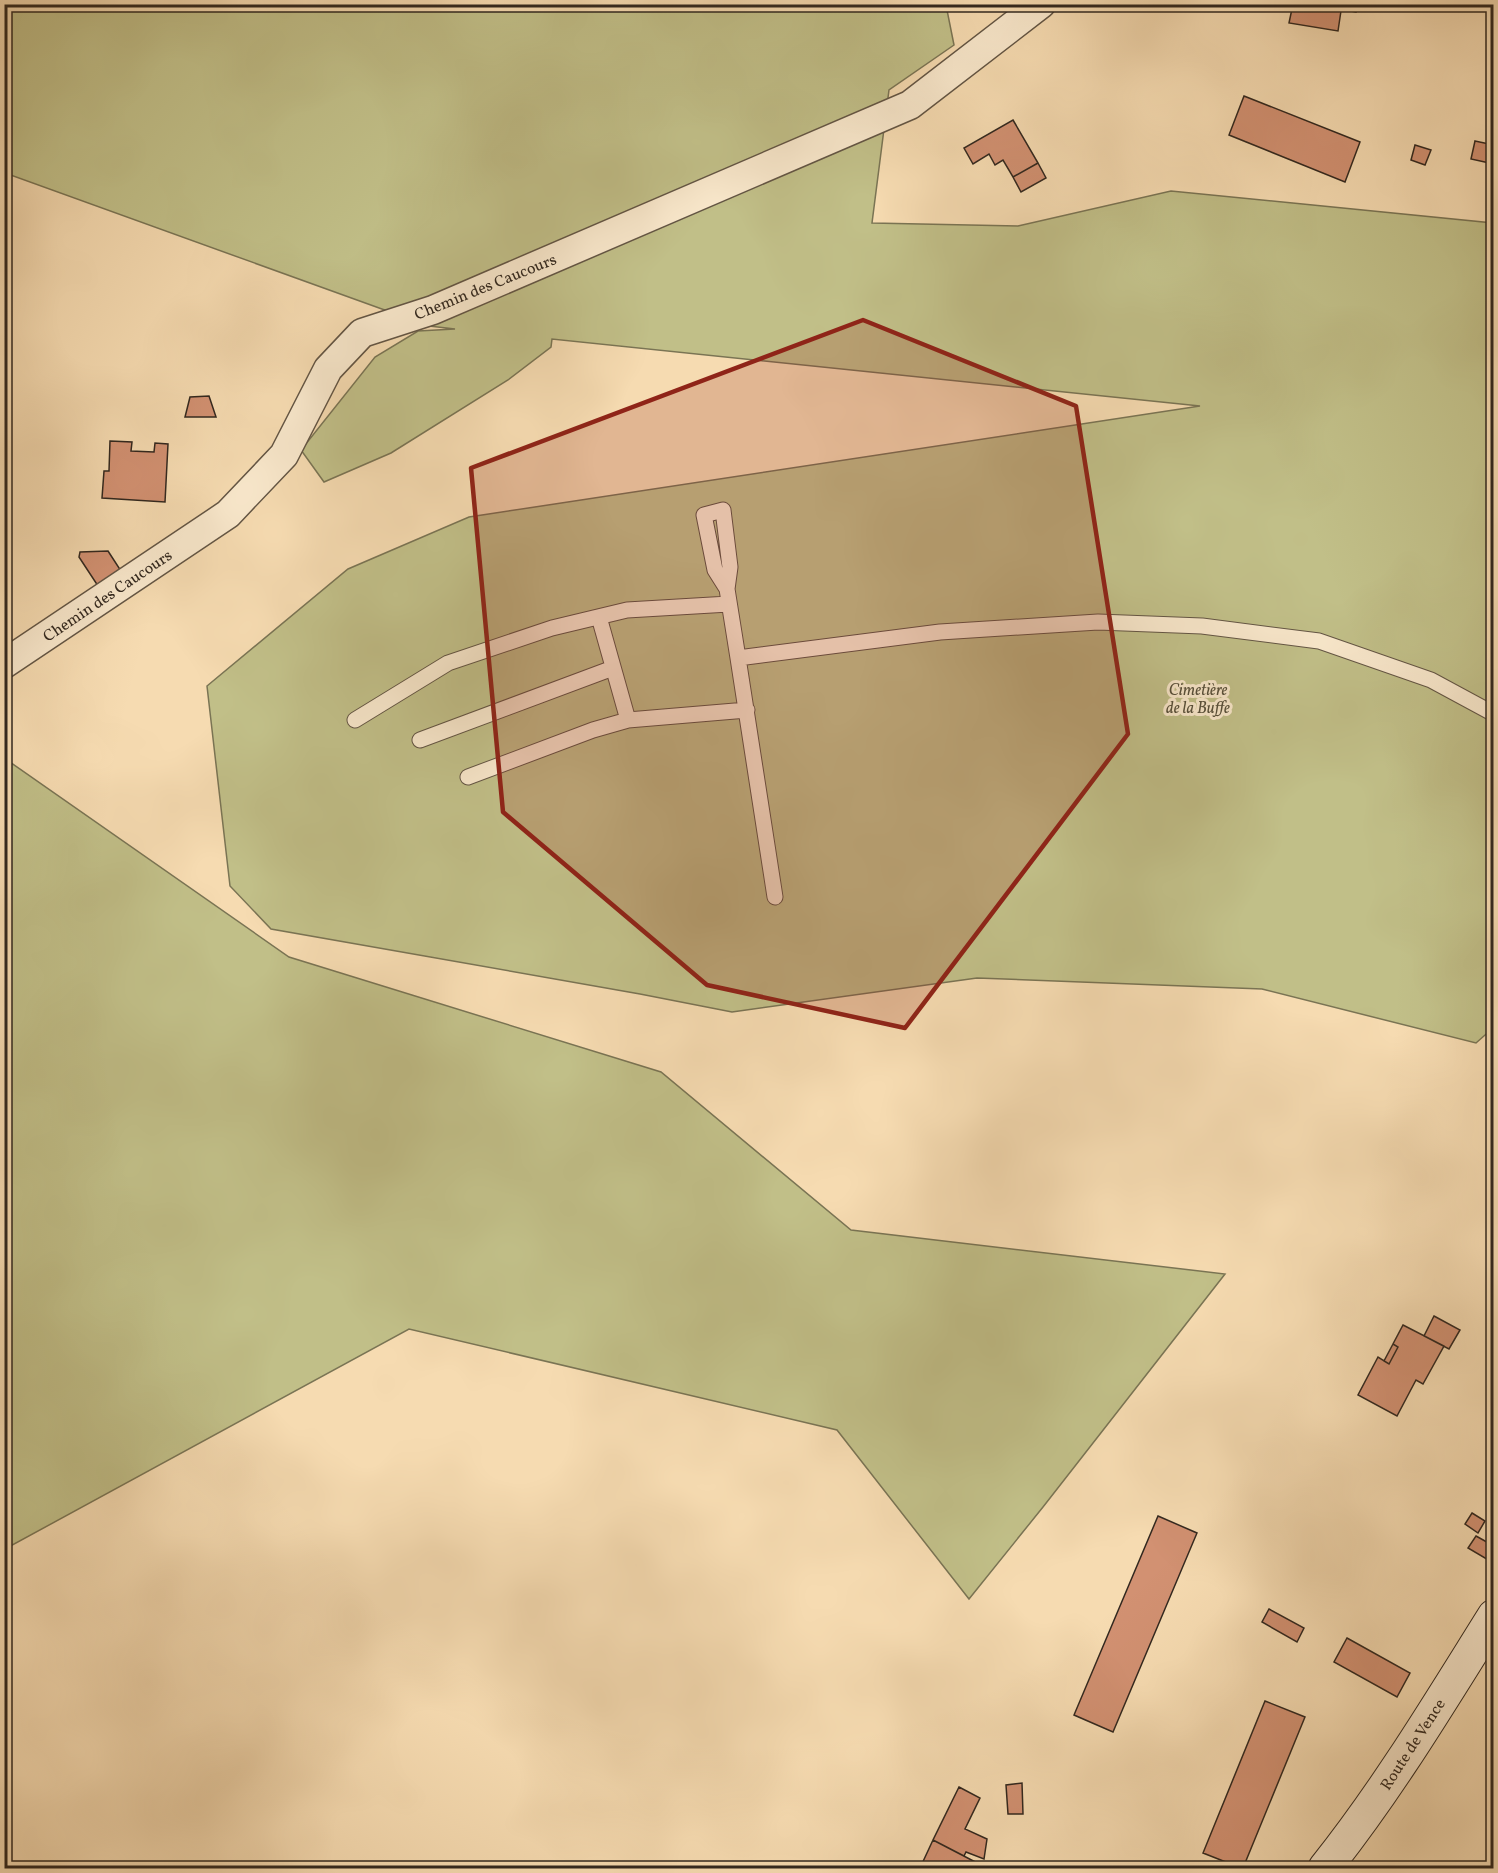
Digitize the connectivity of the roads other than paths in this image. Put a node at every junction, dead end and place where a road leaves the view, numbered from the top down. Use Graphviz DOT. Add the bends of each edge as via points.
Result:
graph roads {
  1 [pos="1041,4"];
  2 [pos="598,617"];
  3 [pos="738,658"];
  4 [pos="4,664"];
  5 [pos="613,668"];
  6 [pos="747,710"];
  7 [pos="1494,714"];
  8 [pos="355,720"];
  9 [pos="628,720"];
  10 [pos="420,740"];
  11 [pos="468,777"];
  12 [pos="775,897"];
  13 [pos="1494,1616"];
  14 [pos="1325,1869"];
  1 -- 4 [label="street, Chemin des Caucours" via="910,105 434,310 362,333 328,369 284,455 228,514"];
  2 -- 3 [label="lane" via="728,596"];
  2 -- 5 [label="lane"];
  2 -- 8 [label="lane" via="448,663"];
  3 -- 6 [label="lane"];
  3 -- 7 [label="lane" via="940,632 1098,622 1202,626 1319,641 1431,680"];
  5 -- 9 [label="lane"];
  5 -- 10 [label="lane"];
  6 -- 9 [label="lane"];
  6 -- 12 [label="lane"];
  9 -- 11 [label="lane"];
  13 -- 14 [label="main road, Route de Vence" via="1405,1757"];
}
